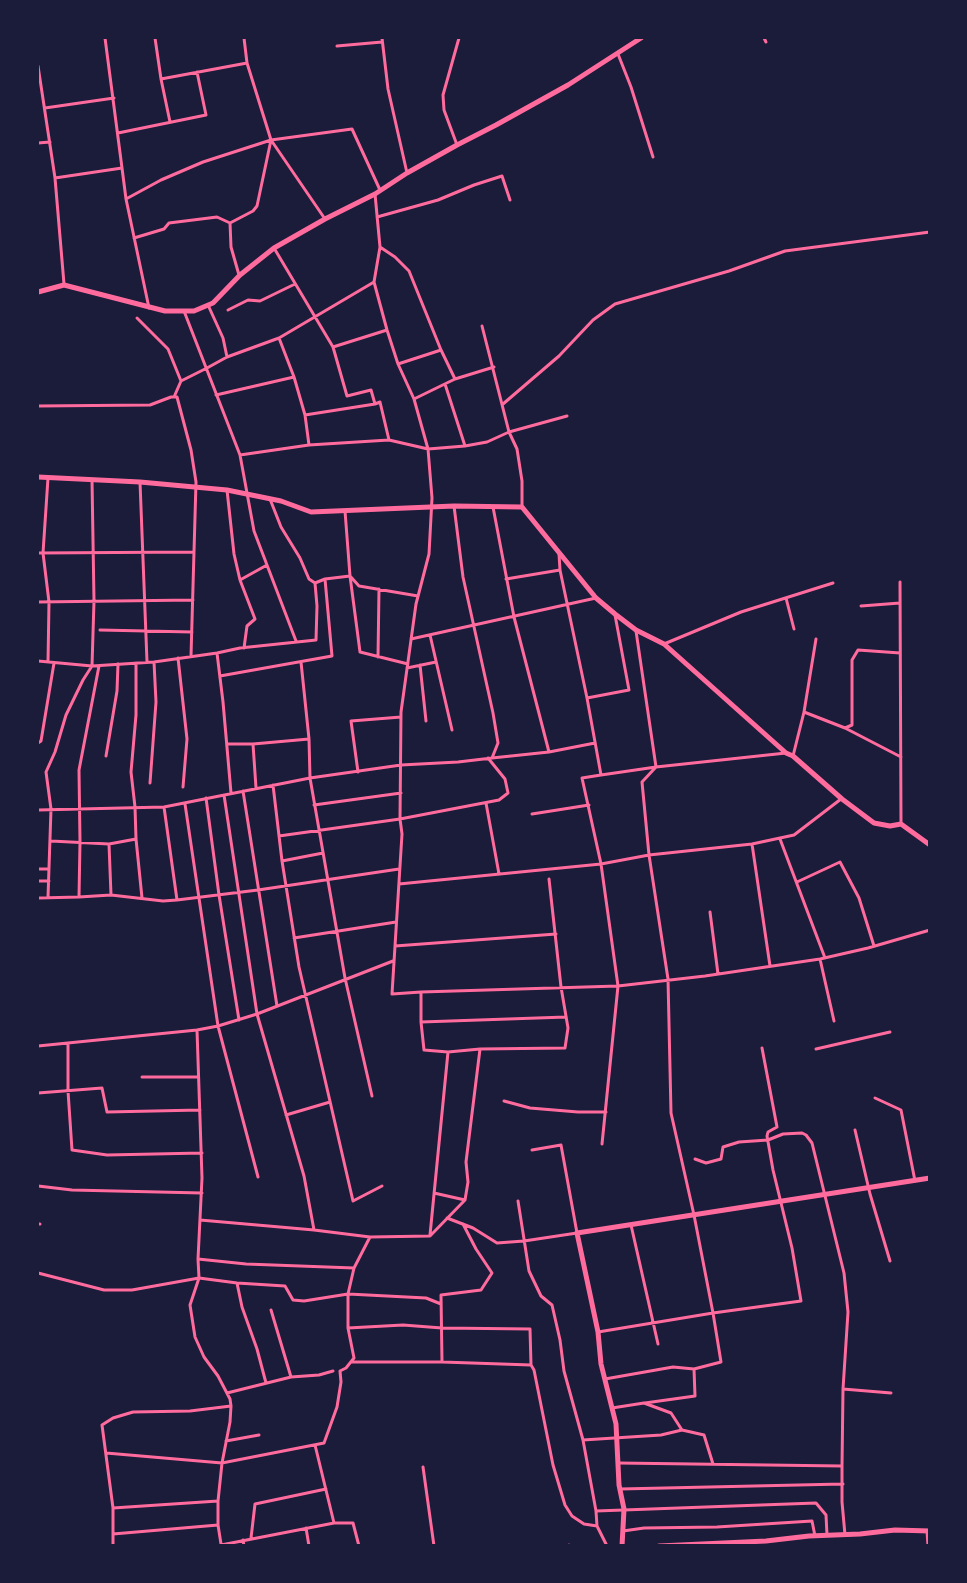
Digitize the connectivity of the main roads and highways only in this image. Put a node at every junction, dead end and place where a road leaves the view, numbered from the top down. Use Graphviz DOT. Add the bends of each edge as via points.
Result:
graph roads {
  1 [pos="641,38"];
  2 [pos="38,292"];
  3 [pos="38,477"];
  4 [pos="930,845"];
  5 [pos="930,1178"];
  6 [pos="928,1531"];
  7 [pos="622,1546"];
  8 [pos="659,1546"];
  1 -- 2 [label="main road" via="560,90 274,248 240,275 213,303 194,311 165,311 64,285"];
  3 -- 4 [label="main road" via="196,486 281,501 311,512 454,506 522,507 596,598 615,614 636,630 664,644 786,753 874,823 901,824"];
  5 -- 7 [label="main road" via="577,1233 616,1424 624,1509"];
  6 -- 8 [label="main road" via="895,1530"];
}
